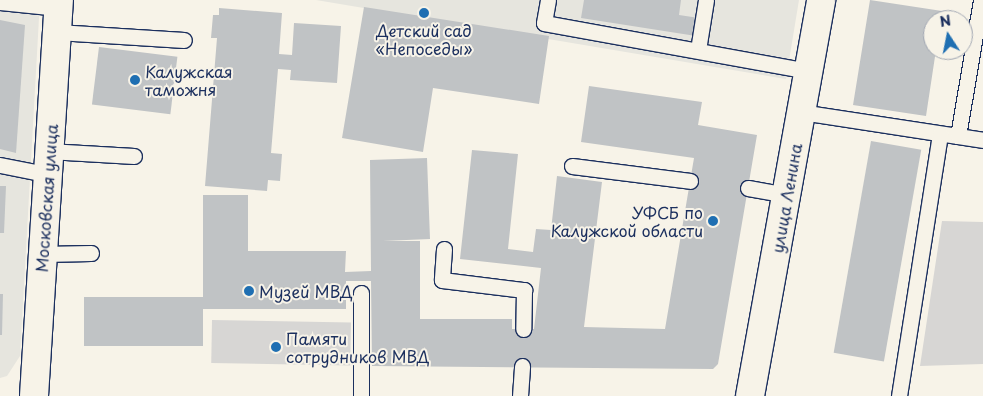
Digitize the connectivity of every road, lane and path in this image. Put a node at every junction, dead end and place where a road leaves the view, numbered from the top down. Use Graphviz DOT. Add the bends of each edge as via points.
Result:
graph roads {
  1 [pos="548,0"];
  2 [pos="706,0"];
  3 [pos="821,0"];
  4 [pos="981,0"];
  5 [pos="0,2"];
  6 [pos="58,13"];
  7 [pos="184,40"];
  8 [pos="698,50"];
  9 [pos="808,71"];
  10 [pos="801,112"];
  11 [pos="940,134"];
  12 [pos="958,136"];
  13 [pos="983,140"];
  14 [pos="134,156"];
  15 [pos="47,163"];
  16 [pos="0,165"];
  17 [pos="572,166"];
  18 [pos="690,181"];
  19 [pos="748,188"];
  20 [pos="786,195"];
  21 [pos="444,249"];
  22 [pos="91,252"];
  23 [pos="42,254"];
  24 [pos="361,293"];
  25 [pos="522,329"];
  26 [pos="522,366"];
  27 [pos="34,396"];
  28 [pos="361,396"];
  29 [pos="520,396"];
  30 [pos="750,396"];
  31 [pos="899,396"];
  1 -- 8 [label="lane" via="544,23"];
  2 -- 8 [label="lane"];
  3 -- 9 [label="main road, улица Ленина"];
  4 -- 12 [label="lane"];
  5 -- 6 [label="lane"];
  6 -- 7 [label="lane"];
  6 -- 15 [label="main road, Московская улица"];
  8 -- 9 [label="lane"];
  9 -- 10 [label="main road, улица Ленина"];
  10 -- 11 [label="lane"];
  10 -- 20 [label="main road, улица Ленина"];
  11 -- 12 [label="lane"];
  11 -- 31 [label="lane"];
  12 -- 13 [label="lane"];
  14 -- 15 [label="lane"];
  15 -- 16 [label="lane"];
  15 -- 23 [label="main road, Московская улица"];
  17 -- 18 [label="lane"];
  19 -- 20 [label="lane"];
  20 -- 30 [label="main road, улица Ленина"];
  21 -- 25 [label="lane" via="442,280 524,290"];
  22 -- 23 [label="lane"];
  23 -- 27 [label="main road, Московская улица"];
  24 -- 28 [label="lane"];
  26 -- 29 [label="lane"];
}
